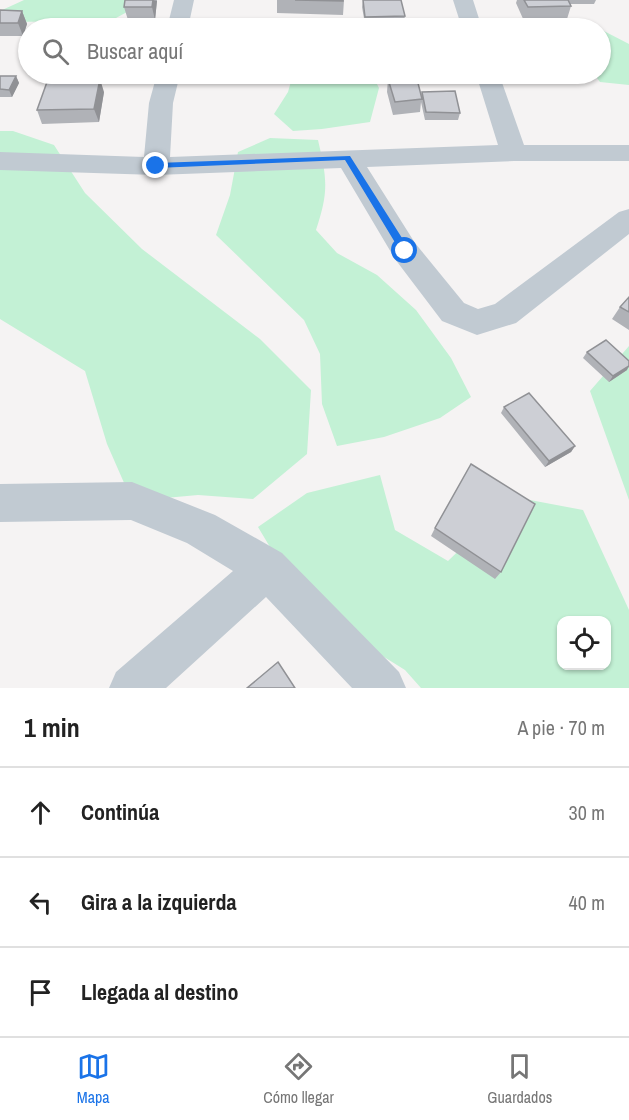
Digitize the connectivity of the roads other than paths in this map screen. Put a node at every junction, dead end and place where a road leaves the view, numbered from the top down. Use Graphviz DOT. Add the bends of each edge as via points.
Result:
graph roads {
  1 [pos="184,0"];
  2 [pos="463,0"];
  3 [pos="180,18"];
  4 [pos="469,18"];
  5 [pos="166,84"];
  6 [pos="490,84"];
  7 [pos="514,153"];
  8 [pos="629,153"];
  9 [pos="348,158"];
  10 [pos="0,161"];
  11 [pos="156,166"];
  12 [pos="629,219"];
  13 [pos="0,503"];
  14 [pos="267,568"];
  15 [pos="132,688"];
  16 [pos="383,688"];
  1 -- 3 [label="street"];
  2 -- 4 [label="street"];
  5 -- 11 [label="street"];
  6 -- 7 [label="street"];
  7 -- 8 [label="street"];
  7 -- 9 [label="street"];
  9 -- 11 [label="street"];
  9 -- 12 [label="street" via="405,251 453,312 477,322 505,314"];
  10 -- 11 [label="street"];
  13 -- 14 [label="street" via="132,501 201,529"];
  14 -- 15 [label="street"];
  14 -- 16 [label="street"];
}
